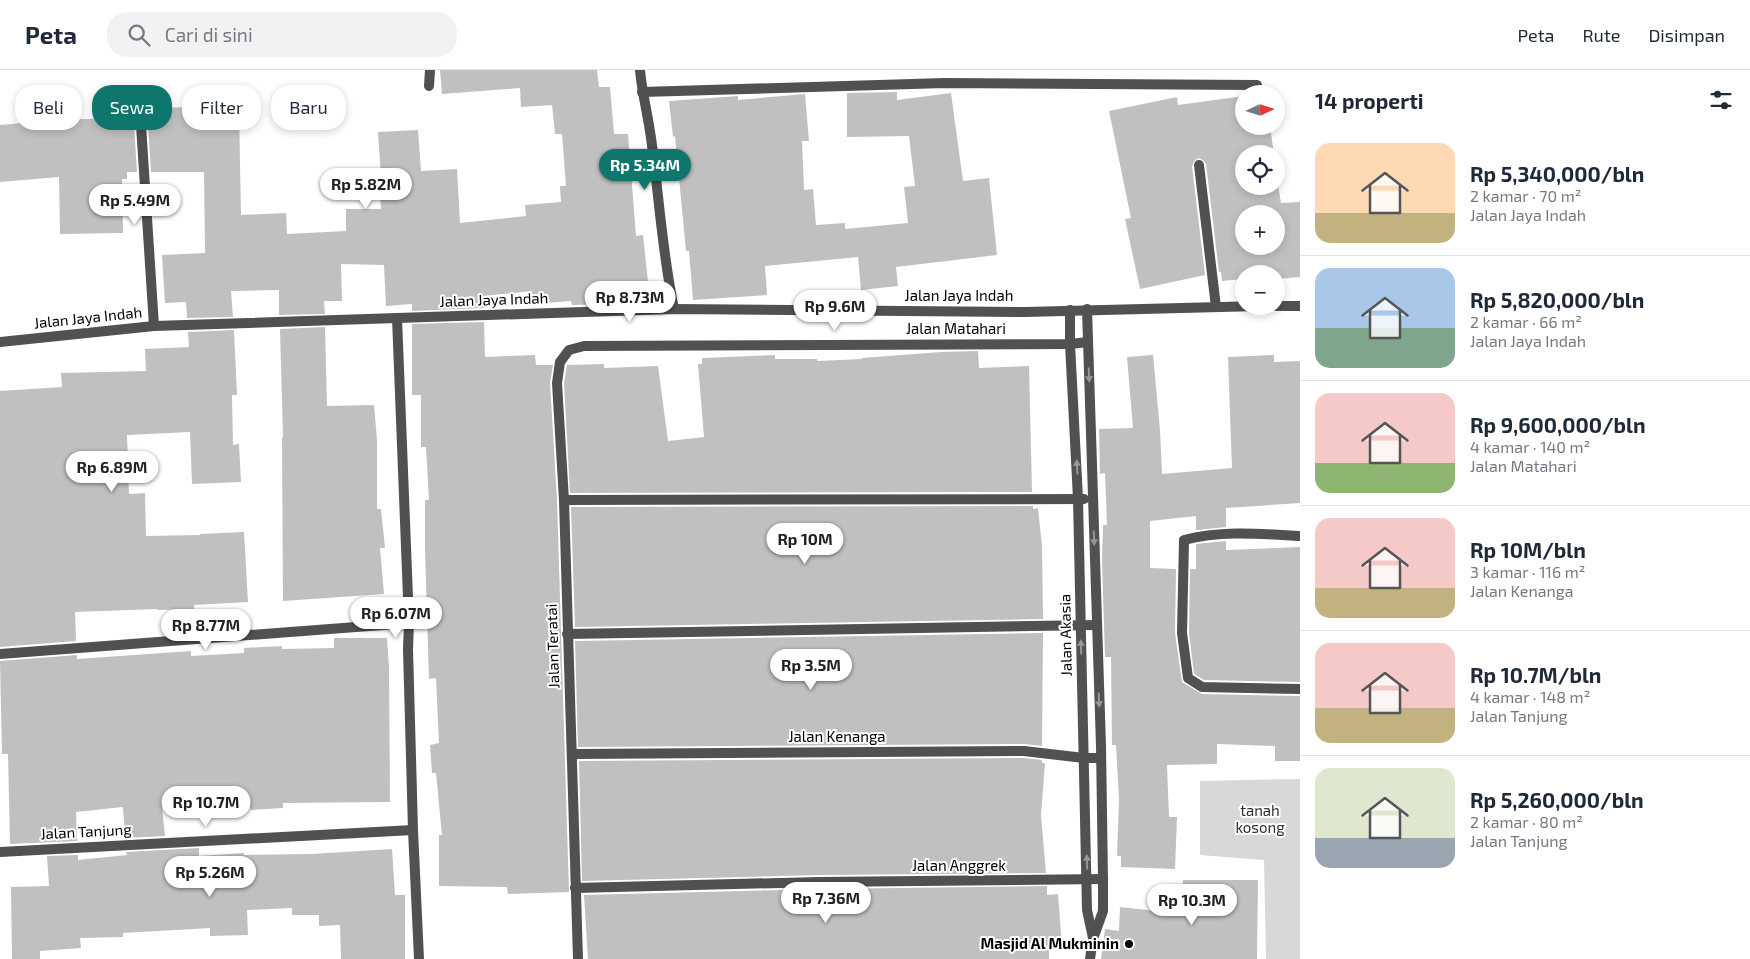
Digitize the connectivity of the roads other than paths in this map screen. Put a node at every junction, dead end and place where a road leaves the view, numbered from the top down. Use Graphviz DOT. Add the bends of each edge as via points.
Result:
graph roads {
  1 [pos="430,70"];
  2 [pos="640,70"];
  3 [pos="1257,85"];
  4 [pos="430,86"];
  5 [pos="642,92"];
  6 [pos="141,130"];
  7 [pos="1199,165"];
  8 [pos="1285,306"];
  9 [pos="1300,306"];
  10 [pos="1216,307"];
  11 [pos="1235,307"];
  12 [pos="674,309"];
  13 [pos="1087,309"];
  14 [pos="1070,310"];
  15 [pos="397,318"];
  16 [pos="154,326"];
  17 [pos="0,342"];
  18 [pos="1088,342"];
  19 [pos="1070,344"];
  20 [pos="584,346"];
  21 [pos="1078,499"];
  22 [pos="1092,499"];
  23 [pos="564,500"];
  24 [pos="1300,536"];
  25 [pos="409,623"];
  26 [pos="1096,625"];
  27 [pos="1080,626"];
  28 [pos="568,634"];
  29 [pos="0,654"];
  30 [pos="1300,689"];
  31 [pos="573,754"];
  32 [pos="1084,758"];
  33 [pos="1101,758"];
  34 [pos="413,830"];
  35 [pos="0,852"];
  36 [pos="1087,880"];
  37 [pos="1102,880"];
  38 [pos="575,888"];
  39 [pos="1093,938"];
  40 [pos="419,959"];
  41 [pos="578,959"];
  42 [pos="1090,959"];
  1 -- 4 [label="street"];
  2 -- 5 [label="street"];
  3 -- 5 [label="street" via="945,83"];
  5 -- 12 [label="street"];
  6 -- 16 [label="street"];
  7 -- 10 [label="street"];
  8 -- 9 [label="street"];
  10 -- 11 [label="street, Jalan Jaya Indah"];
  10 -- 13 [label="street, Jalan Jaya Indah"];
  12 -- 14 [label="street, Jalan Jaya Indah"];
  12 -- 15 [label="street, Jalan Jaya Indah"];
  13 -- 14 [label="street, Jalan Jaya Indah"];
  13 -- 18 [label="street, Jalan Akasia"];
  14 -- 19 [label="street, Jalan Akasia"];
  15 -- 16 [label="street, Jalan Jaya Indah"];
  15 -- 25 [label="street"];
  16 -- 17 [label="street, Jalan Jaya Indah"];
  18 -- 19 [label="street, Jalan Matahari"];
  18 -- 22 [label="street, Jalan Akasia, one-way"];
  19 -- 20 [label="street, Jalan Matahari"];
  21 -- 19 [label="street, Jalan Akasia, one-way"];
  20 -- 23 [label="street, Jalan Teratai" via="569,350 560,362 558,383"];
  21 -- 22 [label="street"];
  21 -- 23 [label="street"];
  21 -- 27 [label="street, Jalan Akasia"];
  22 -- 26 [label="street, Jalan Akasia, one-way"];
  23 -- 28 [label="street, Jalan Teratai"];
  24 -- 30 [label="street" via="1204,535 1184,540 1182,633 1188,678 1202,688"];
  25 -- 29 [label="street"];
  25 -- 34 [label="street"];
  26 -- 27 [label="street"];
  26 -- 33 [label="street, Jalan Akasia, one-way"];
  27 -- 28 [label="street"];
  32 -- 27 [label="street, Jalan Akasia, one-way"];
  28 -- 31 [label="street, Jalan Teratai"];
  31 -- 32 [label="street, Jalan Kenanga" via="1024,752"];
  31 -- 38 [label="street, Jalan Teratai"];
  32 -- 33 [label="street, Jalan Kenanga"];
  36 -- 32 [label="street, Jalan Akasia, one-way"];
  33 -- 37 [label="street, Jalan Akasia"];
  34 -- 35 [label="street, Jalan Tanjung"];
  34 -- 40 [label="street"];
  36 -- 37 [label="street, Jalan Anggrek"];
  36 -- 38 [label="street, Jalan Anggrek"];
  36 -- 39 [label="street, Jalan Akasia" via="1087,910"];
  37 -- 39 [label="street, Jalan Akasia" via="1103,911"];
  38 -- 41 [label="street, Jalan Teratai"];
  39 -- 42 [label="street, Jalan Akasia"];
}
